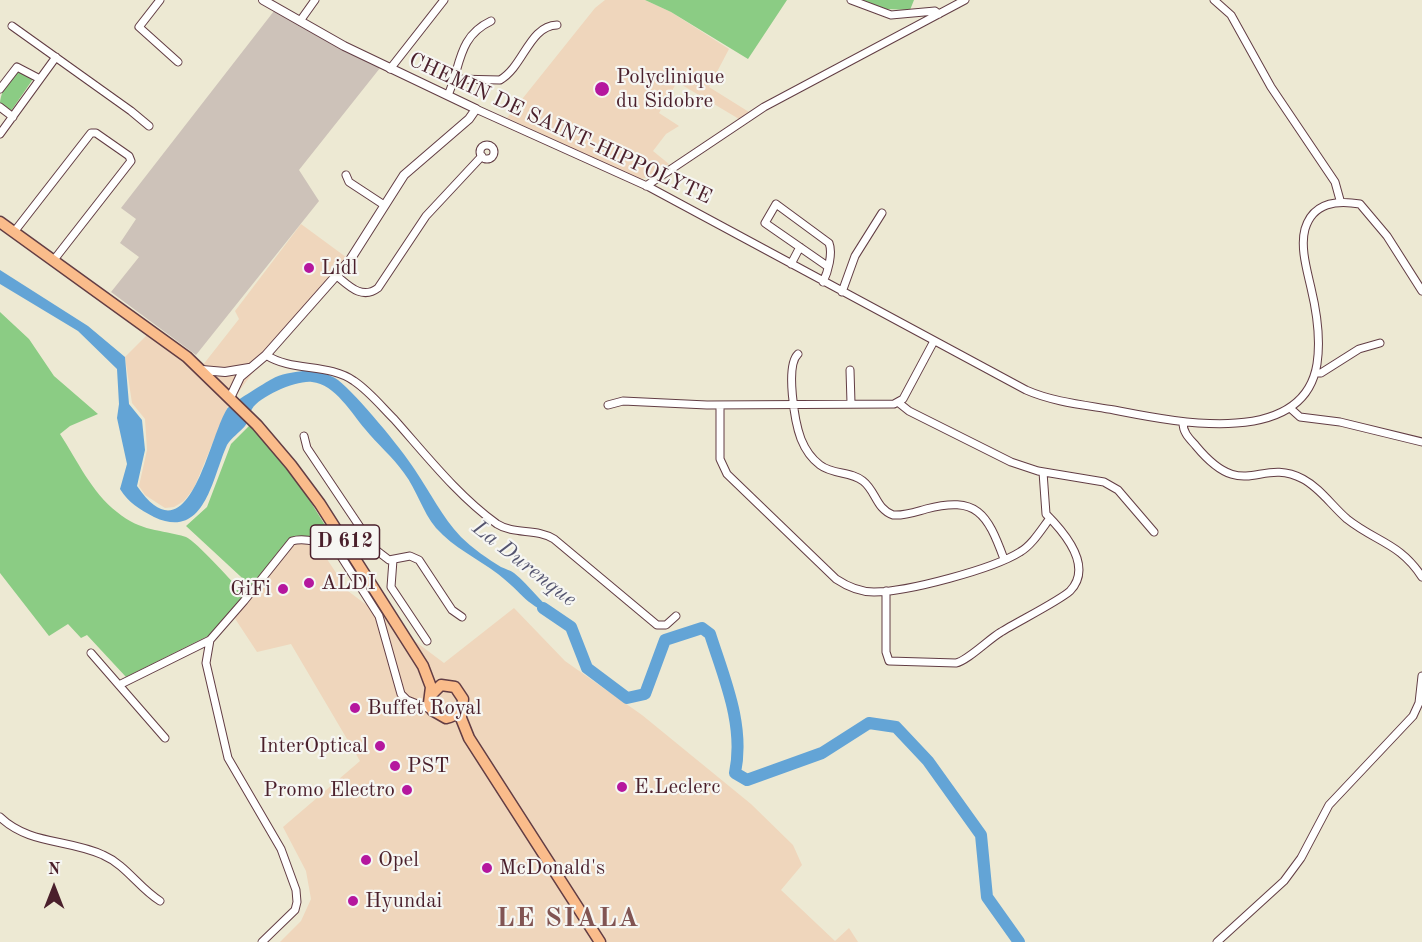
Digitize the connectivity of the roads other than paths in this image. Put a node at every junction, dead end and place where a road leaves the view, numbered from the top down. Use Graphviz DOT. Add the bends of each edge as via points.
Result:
graph roads {
  1 [pos="160,0"];
  2 [pos="263,0"];
  3 [pos="315,0"];
  4 [pos="444,0"];
  5 [pos="851,0"];
  6 [pos="965,0"];
  7 [pos="1214,0"];
  8 [pos="939,14"];
  9 [pos="300,21"];
  10 [pos="492,21"];
  11 [pos="557,25"];
  12 [pos="12,26"];
  13 [pos="56,57"];
  14 [pos="178,62"];
  15 [pos="390,69"];
  16 [pos="40,80"];
  17 [pos="456,80"];
  18 [pos="0,89"];
  19 [pos="448,95"];
  20 [pos="0,107"];
  21 [pos="476,109"];
  22 [pos="13,117"];
  23 [pos="149,126"];
  24 [pos="0,134"];
  25 [pos="482,156"];
  26 [pos="346,175"];
  27 [pos="646,186"];
  28 [pos="1340,200"];
  29 [pos="384,205"];
  30 [pos="882,213"];
  31 [pos="0,222"];
  32 [pos="14,232"];
  33 [pos="802,248"];
  34 [pos="53,261"];
  35 [pos="791,264"];
  36 [pos="827,266"];
  37 [pos="337,276"];
  38 [pos="823,282"];
  39 [pos="842,291"];
  40 [pos="1422,291"];
  41 [pos="934,341"];
  42 [pos="1380,344"];
  43 [pos="798,354"];
  44 [pos="266,356"];
  45 [pos="250,368"];
  46 [pos="202,370"];
  47 [pos="850,370"];
  48 [pos="1315,373"];
  49 [pos="232,400"];
  50 [pos="899,402"];
  51 [pos="851,404"];
  52 [pos="608,405"];
  53 [pos="795,405"];
  54 [pos="720,406"];
  55 [pos="1290,408"];
  56 [pos="1183,423"];
  57 [pos="304,436"];
  58 [pos="1422,442"];
  59 [pos="1043,472"];
  60 [pos="1050,518"];
  61 [pos="1154,532"];
  62 [pos="366,536"];
  63 [pos="348,548"];
  64 [pos="1004,559"];
  65 [pos="393,560"];
  66 [pos="1422,577"];
  67 [pos="886,591"];
  68 [pos="676,616"];
  69 [pos="462,618"];
  70 [pos="210,640"];
  71 [pos="427,640"];
  72 [pos="91,653"];
  73 [pos="423,666"];
  74 [pos="1422,676"];
  75 [pos="119,685"];
  76 [pos="446,685"];
  77 [pos="430,695"];
  78 [pos="412,702"];
  79 [pos="461,708"];
  80 [pos="432,710"];
  81 [pos="446,718"];
  82 [pos="165,738"];
  83 [pos="469,738"];
  84 [pos="0,817"];
  85 [pos="160,902"];
  86 [pos="262,942"];
  87 [pos="600,942"];
  88 [pos="1217,942"];
  1 -- 14 [label="street" via="139,27"];
  2 -- 9 [label="street, CHEMIN DE SAINT-HIPPOLYTE"];
  3 -- 9 [label="street"];
  4 -- 15 [label="street"];
  5 -- 8 [label="street" via="891,15 936,11"];
  6 -- 8 [label="street"];
  7 -- 28 [label="street" via="1231,15 1271,87 1335,182"];
  8 -- 27 [label="street" via="764,107"];
  9 -- 15 [label="street, CHEMIN DE SAINT-HIPPOLYTE"];
  10 -- 17 [label="street" via="480,27 461,50"];
  11 -- 17 [label="street" via="543,28 526,54 500,80"];
  12 -- 13 [label="street"];
  13 -- 16 [label="street"];
  13 -- 23 [label="street"];
  15 -- 19 [label="street, CHEMIN DE SAINT-HIPPOLYTE"];
  16 -- 18 [label="street" via="17,67"];
  16 -- 22 [label="street"];
  17 -- 19 [label="street"];
  19 -- 21 [label="street, CHEMIN DE SAINT-HIPPOLYTE"];
  20 -- 22 [label="street"];
  21 -- 27 [label="street, CHEMIN DE SAINT-HIPPOLYTE"];
  21 -- 29 [label="street" via="404,175"];
  22 -- 24 [label="street"];
  25 -- 37 [label="street" via="426,216 378,288 371,293 358,291"];
  26 -- 29 [label="street" via="349,182"];
  27 -- 35 [label="street, CHEMIN DE SAINT-HIPPOLYTE"];
  28 -- 40 [label="street" via="1360,204 1387,236"];
  28 -- 48 [label="street" via="1318,209 1304,233 1318,330"];
  29 -- 37 [label="street"];
  30 -- 39 [label="street" via="855,256"];
  31 -- 32 [label="main road, D 612"];
  32 -- 34 [label="main road, D 612"];
  32 -- 34 [label="street" via="91,133 129,156 131,161"];
  33 -- 35 [label="street"];
  33 -- 36 [label="street"];
  33 -- 36 [label="street" via="765,223 776,204 830,243"];
  34 -- 46 [label="main road, D 612"];
  35 -- 38 [label="street, CHEMIN DE SAINT-HIPPOLYTE"];
  36 -- 38 [label="street"];
  37 -- 44 [label="street"];
  38 -- 39 [label="street, CHEMIN DE SAINT-HIPPOLYTE"];
  39 -- 41 [label="street, CHEMIN DE SAINT-HIPPOLYTE"];
  41 -- 50 [label="street"];
  41 -- 56 [label="street, CHEMIN DE SAINT-HIPPOLYTE" via="1042,396"];
  42 -- 48 [label="street" via="1363,347"];
  43 -- 53 [label="street" via="792,364"];
  44 -- 45 [label="street"];
  44 -- 68 [label="street" via="353,380 462,494 497,524 508,529 537,531 554,539 657,625 666,625"];
  45 -- 46 [label="street"];
  45 -- 49 [label="street" via="237,383"];
  46 -- 49 [label="main road, D 612"];
  47 -- 51 [label="street"];
  48 -- 55 [label="street" via="1305,393"];
  49 -- 63 [label="main road, D 612" via="306,484"];
  50 -- 51 [label="street"];
  50 -- 59 [label="street" via="909,411 1011,462"];
  51 -- 53 [label="street"];
  52 -- 54 [label="street" via="623,401"];
  53 -- 54 [label="street"];
  53 -- 64 [label="street" via="802,440 820,465 863,481 881,508 893,515 950,504 972,507 989,524"];
  54 -- 67 [label="street" via="720,459 731,479 842,583 861,591"];
  55 -- 56 [label="street, CHEMIN DE SAINT-HIPPOLYTE" via="1248,421"];
  55 -- 58 [label="street" via="1300,417 1340,422"];
  56 -- 66 [label="street" via="1185,433 1222,470 1240,477 1279,472 1302,479 1352,522 1404,554"];
  57 -- 62 [label="street" via="307,448"];
  59 -- 60 [label="street" via="1046,514"];
  59 -- 61 [label="street" via="1104,482 1118,490"];
  60 -- 64 [label="street" via="1035,539"];
  60 -- 67 [label="street" via="1077,555 1078,571 1070,590 983,643 964,662 890,661 886,652"];
  62 -- 63 [label="street"];
  62 -- 65 [label="street" via="379,553"];
  63 -- 73 [label="main road, D 612"];
  64 -- 67 [label="street" via="960,576"];
  65 -- 69 [label="street" via="410,556 420,560 452,610"];
  65 -- 71 [label="street" via="391,587"];
  70 -- 75 [label="street"];
  70 -- 78 [label="street" via="286,546 298,539 336,550 379,616 401,694"];
  70 -- 86 [label="street" via="207,671 226,752 281,849 297,896 295,910"];
  72 -- 75 [label="street"];
  73 -- 76 [label="main road, D 612"];
  73 -- 77 [label="main road, D 612"];
  74 -- 88 [label="street" via="1413,716 1329,805 1284,881"];
  75 -- 82 [label="street"];
  76 -- 77 [label="main road" via="437,687"];
  76 -- 79 [label="main road" via="461,694"];
  77 -- 78 [label="street"];
  77 -- 80 [label="main road"];
  78 -- 80 [label="street"];
  79 -- 81 [label="main road"];
  79 -- 83 [label="main road"];
  80 -- 81 [label="main road"];
  81 -- 83 [label="main road"];
  83 -- 87 [label="main road"];
  84 -- 85 [label="street" via="31,836 107,857"];
}
